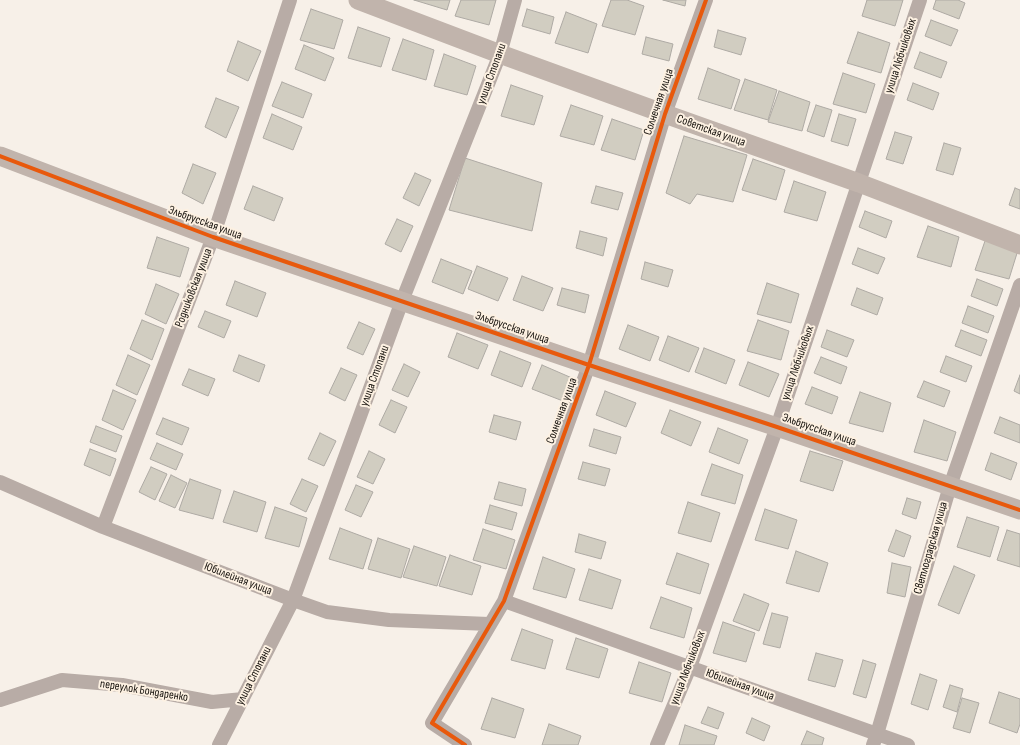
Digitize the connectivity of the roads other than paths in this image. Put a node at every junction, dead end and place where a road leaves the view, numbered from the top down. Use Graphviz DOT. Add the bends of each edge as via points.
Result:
graph roads {
  1 [pos="290,0"];
  2 [pos="358,0"];
  3 [pos="515,0"];
  4 [pos="706,0"];
  5 [pos="920,0"];
  6 [pos="500,54"];
  7 [pos="664,114"];
  8 [pos="0,156"];
  9 [pos="859,183"];
  10 [pos="214,237"];
  11 [pos="1020,245"];
  12 [pos="1020,285"];
  13 [pos="402,301"];
  14 [pos="589,365"];
  15 [pos="777,426"];
  16 [pos="0,482"];
  17 [pos="950,486"];
  18 [pos="1020,510"];
  19 [pos="103,527"];
  20 [pos="293,600"];
  21 [pos="504,601"];
  22 [pos="489,624"];
  23 [pos="690,667"];
  24 [pos="243,699"];
  25 [pos="0,700"];
  26 [pos="875,740"];
  27 [pos="219,745"];
  28 [pos="465,745"];
  29 [pos="657,745"];
  30 [pos="908,745"];
  1 -- 10 [label="street, Родниковская улица"];
  2 -- 6 [label="street, Советская улица"];
  3 -- 6 [label="street, улица Стопани"];
  4 -- 7 [label="street, Солнечная улица"];
  5 -- 9 [label="street, улица Любчиковых"];
  6 -- 7 [label="street, Советская улица"];
  6 -- 13 [label="street, улица Стопани"];
  7 -- 9 [label="street, Советская улица"];
  7 -- 14 [label="street, Солнечная улица"];
  8 -- 10 [label="street, Эльбрусская улица"];
  9 -- 11 [label="street, Советская улица"];
  9 -- 15 [label="street, улица Любчиковых"];
  10 -- 13 [label="street, Эльбрусская улица"];
  10 -- 19 [label="street, Родниковская улица"];
  12 -- 17 [label="street, Светлоградская улица"];
  13 -- 14 [label="street, Эльбрусская улица"];
  13 -- 20 [label="street, улица Стопани"];
  14 -- 15 [label="street, Эльбрусская улица"];
  14 -- 21 [label="street, Солнечная улица"];
  15 -- 17 [label="street, Эльбрусская улица"];
  15 -- 23 [label="street, улица Любчиковых"];
  16 -- 19 [label="street, Юбилейная улица"];
  17 -- 18 [label="street, Эльбрусская улица"];
  17 -- 26 [label="street, Светлоградская улица"];
  19 -- 20 [label="street, Юбилейная улица"];
  20 -- 22 [label="street, Юбилейная улица" via="328,612 389,620"];
  20 -- 24 [label="street, улица Стопани"];
  21 -- 22 [label="street, Солнечная улица"];
  21 -- 23 [label="street, Юбилейная улица"];
  22 -- 28 [label="street, Солнечная улица" via="432,723"];
  23 -- 26 [label="street, Юбилейная улица"];
  23 -- 29 [label="street, улица Любчиковых"];
  24 -- 25 [label="street, переулок Бондаренко" via="212,702 122,685 62,680"];
  24 -- 27 [label="street, улица Стопани"];
  26 -- 30 [label="street, Юбилейная улица"];
}
